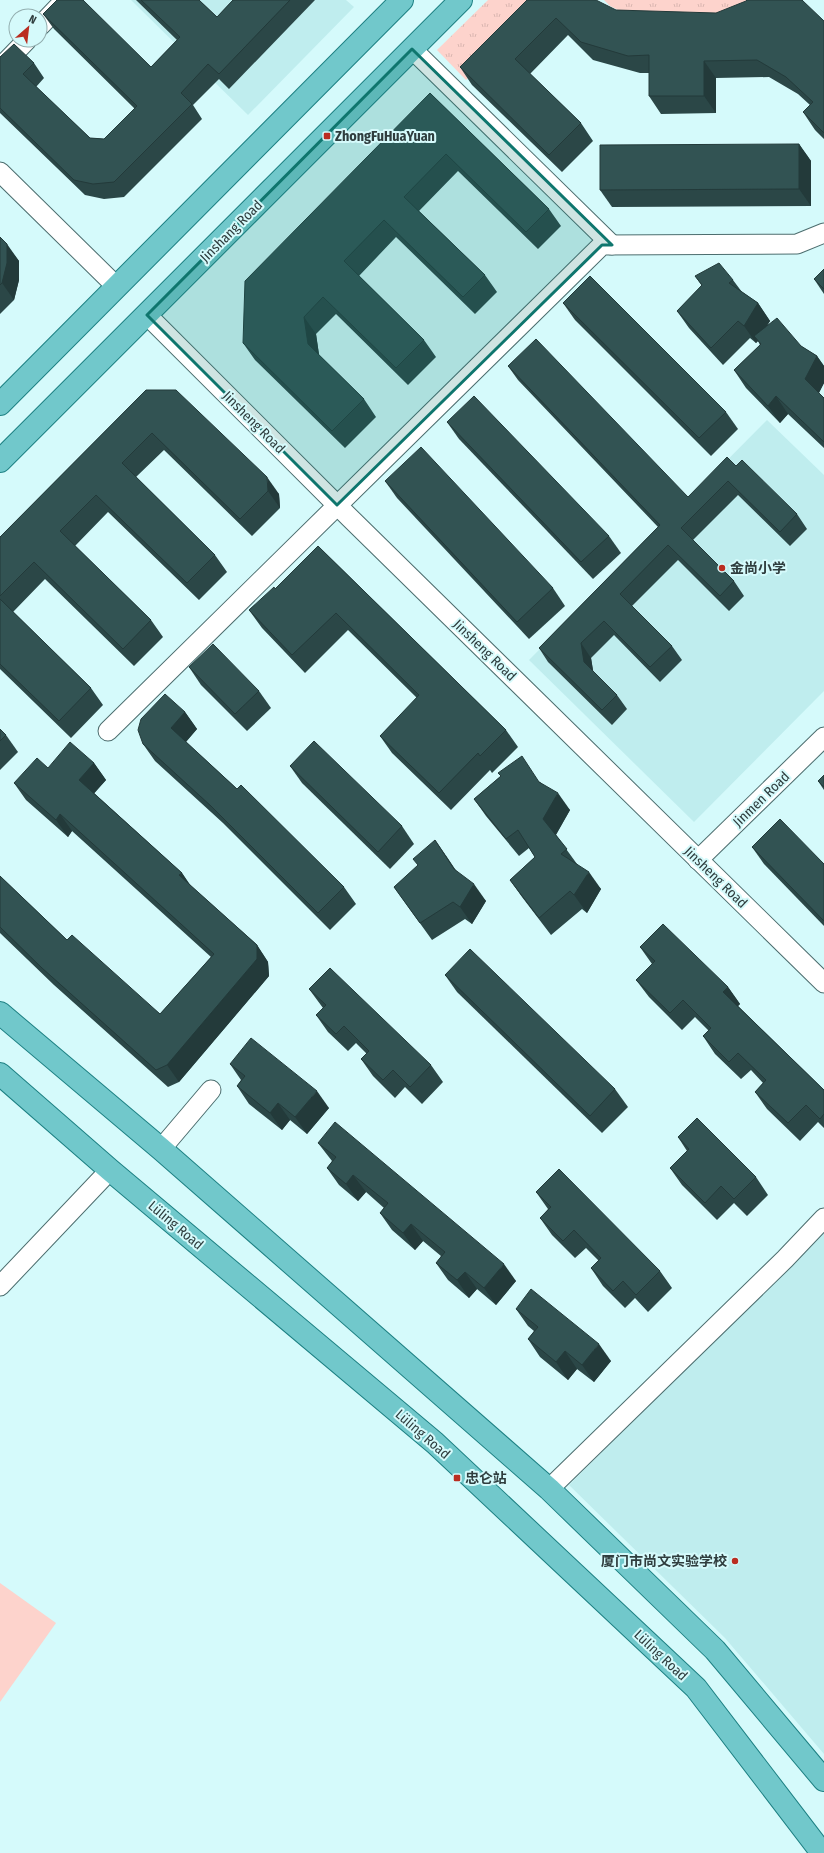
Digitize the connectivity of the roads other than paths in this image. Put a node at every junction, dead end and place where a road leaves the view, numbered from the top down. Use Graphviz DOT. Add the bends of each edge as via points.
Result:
graph roads {
  1 [pos="65,0"];
  2 [pos="402,0"];
  3 [pos="461,0"];
  4 [pos="48,18"];
  5 [pos="19,48"];
  6 [pos="412,49"];
  7 [pos="0,68"];
  8 [pos="0,172"];
  9 [pos="824,233"];
  10 [pos="612,245"];
  11 [pos="117,287"];
  12 [pos="147,315"];
  13 [pos="0,404"];
  14 [pos="0,461"];
  15 [pos="337,505"];
  16 [pos="108,731"];
  17 [pos="824,737"];
  18 [pos="698,860"];
  19 [pos="824,983"];
  20 [pos="0,1013"];
  21 [pos="0,1074"];
  22 [pos="211,1090"];
  23 [pos="161,1149"];
  24 [pos="110,1170"];
  25 [pos="824,1218"];
  26 [pos="0,1286"];
  27 [pos="549,1489"];
  28 [pos="824,1780"];
  29 [pos="822,1853"];
  1 -- 4 [label="street"];
  2 -- 11 [label="main road"];
  3 -- 6 [label="main road, Jinshang Road"];
  5 -- 7 [label="street"];
  6 -- 10 [label="street"];
  6 -- 12 [label="main road, Jinshang Road"];
  8 -- 11 [label="street"];
  9 -- 10 [label="street" via="797,244"];
  10 -- 15 [label="street" via="602,245"];
  11 -- 13 [label="main road"];
  12 -- 14 [label="main road, Jinshang Road"];
  12 -- 15 [label="street, Jinsheng Road"];
  15 -- 16 [label="street"];
  15 -- 18 [label="street, Jinsheng Road"];
  17 -- 18 [label="street, Jinmen Road"];
  18 -- 19 [label="street, Jinsheng Road"];
  20 -- 23 [label="main road"];
  21 -- 24 [label="main road, Lüling Road"];
  22 -- 23 [label="street"];
  23 -- 27 [label="main road"];
  24 -- 26 [label="street"];
  24 -- 29 [label="main road, Lüling Road" via="435,1443 696,1688"];
  25 -- 27 [label="street"];
  27 -- 28 [label="main road" via="715,1650"];
}
